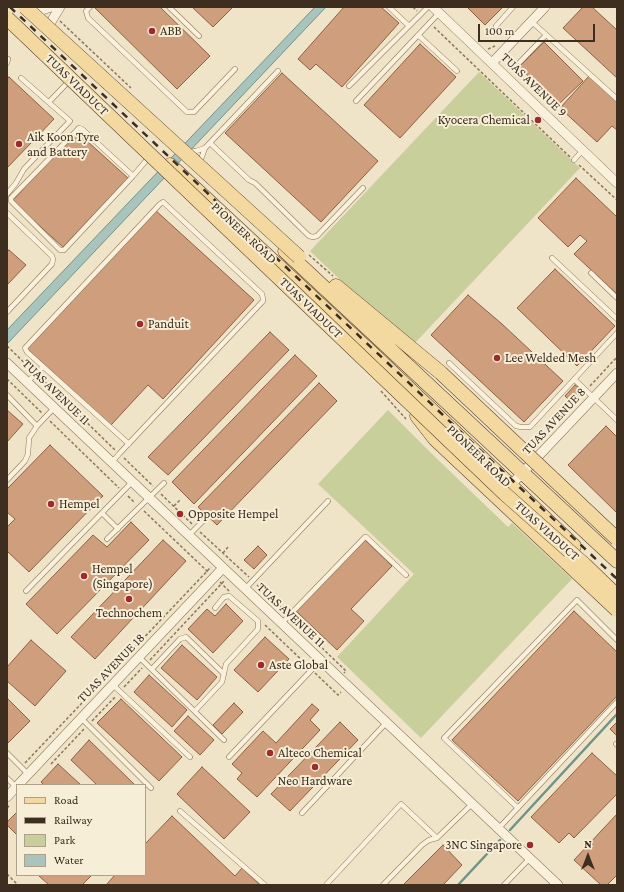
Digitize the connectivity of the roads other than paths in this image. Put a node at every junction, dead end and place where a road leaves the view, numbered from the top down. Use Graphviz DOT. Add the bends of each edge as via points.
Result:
graph roads {
  1 [pos="60,7"];
  2 [pos="90,7"];
  3 [pos="169,7"];
  4 [pos="389,7"];
  5 [pos="428,7"];
  6 [pos="513,7"];
  7 [pos="545,7"];
  8 [pos="27,9"];
  9 [pos="436,10"];
  10 [pos="53,11"];
  11 [pos="7,14"];
  12 [pos="7,18"];
  13 [pos="531,21"];
  14 [pos="409,26"];
  15 [pos="496,26"];
  16 [pos="51,33"];
  17 [pos="418,35"];
  18 [pos="546,35"];
  19 [pos="199,36"];
  20 [pos="520,62"];
  21 [pos="492,63"];
  22 [pos="235,69"];
  23 [pos="278,71"];
  24 [pos="457,71"];
  25 [pos="74,75"];
  26 [pos="21,78"];
  27 [pos="349,86"];
  28 [pos="617,99"];
  29 [pos="356,101"];
  30 [pos="49,102"];
  31 [pos="210,143"];
  32 [pos="205,148"];
  33 [pos="583,150"];
  34 [pos="156,151"];
  35 [pos="179,153"];
  36 [pos="574,160"];
  37 [pos="198,170"];
  38 [pos="133,176"];
  39 [pos="617,183"];
  40 [pos="363,188"];
  41 [pos="7,194"];
  42 [pos="7,213"];
  43 [pos="552,258"];
  44 [pos="591,273"];
  45 [pos="617,298"];
  46 [pos="7,312"];
  47 [pos="617,320"];
  48 [pos="617,333"];
  49 [pos="374,355"];
  50 [pos="7,363"];
  51 [pos="449,363"];
  52 [pos="43,367"];
  53 [pos="617,373"];
  54 [pos="575,380"];
  55 [pos="27,382"];
  56 [pos="7,395"];
  57 [pos="593,398"];
  58 [pos="54,408"];
  59 [pos="617,420"];
  60 [pos="37,426"];
  61 [pos="129,444"];
  62 [pos="112,463"];
  63 [pos="523,473"];
  64 [pos="7,480"];
  65 [pos="132,482"];
  66 [pos="164,483"];
  67 [pos="510,486"];
  68 [pos="149,498"];
  69 [pos="328,501"];
  70 [pos="102,513"];
  71 [pos="203,521"];
  72 [pos="118,529"];
  73 [pos="188,536"];
  74 [pos="617,539"];
  75 [pos="107,540"];
  76 [pos="583,555"];
  77 [pos="617,561"];
  78 [pos="569,571"];
  79 [pos="226,572"];
  80 [pos="406,575"];
  81 [pos="617,588"];
  82 [pos="244,589"];
  83 [pos="26,591"];
  84 [pos="617,596"];
  85 [pos="215,608"];
  86 [pos="617,610"];
  87 [pos="281,624"];
  88 [pos="617,640"];
  89 [pos="139,657"];
  90 [pos="320,661"];
  91 [pos="152,669"];
  92 [pos="224,674"];
  93 [pos="113,685"];
  94 [pos="617,702"];
  95 [pos="195,711"];
  96 [pos="81,718"];
  97 [pos="386,723"];
  98 [pos="224,740"];
  99 [pos="7,753"];
  100 [pos="190,757"];
  101 [pos="229,757"];
  102 [pos="28,774"];
  103 [pos="7,778"];
  104 [pos="19,784"];
  105 [pos="16,785"];
  106 [pos="16,787"];
  107 [pos="151,788"];
  108 [pos="7,797"];
  109 [pos="472,804"];
  110 [pos="518,808"];
  111 [pos="180,811"];
  112 [pos="302,813"];
  113 [pos="498,828"];
  114 [pos="437,838"];
  115 [pos="530,858"];
  116 [pos="265,885"];
  117 [pos="326,885"];
  118 [pos="383,885"];
  119 [pos="504,885"];
  120 [pos="558,885"];
  1 -- 10 [label="street"];
  2 -- 22 [label="lane" via="86,11 88,18 187,112 194,112"];
  3 -- 19 [label="lane"];
  4 -- 14 [label="lane"];
  5 -- 14 [label="lane"];
  6 -- 15 [label="lane"];
  7 -- 13 [label="street"];
  8 -- 10 [label="street"];
  8 -- 16 [label="main road, PIONEER ROAD"];
  8 -- 74 [label="main road, TUAS VIADUCT, bridge" via="299,257 441,373"];
  9 -- 17 [label="lane" via="430,23"];
  9 -- 21 [label="street, TUAS AVENUE 9"];
  10 -- 16 [label="street"];
  11 -- 25 [label="main road, PIONEER ROAD"];
  12 -- 84 [label="main road, TUAS VIADUCT, bridge" via="505,494"];
  13 -- 18 [label="lane"];
  13 -- 21 [label="street"];
  14 -- 27 [label="lane"];
  16 -- 35 [label="main road, PIONEER ROAD"];
  17 -- 24 [label="lane"];
  17 -- 29 [label="lane"];
  18 -- 20 [label="lane"];
  18 -- 28 [label="lane"];
  21 -- 33 [label="street, TUAS AVENUE 9"];
  23 -- 31 [label="lane"];
  25 -- 30 [label="lane"];
  25 -- 34 [label="main road, PIONEER ROAD"];
  26 -- 30 [label="lane"];
  30 -- 41 [label="lane" via="70,120 24,169"];
  31 -- 32 [label="lane"];
  31 -- 40 [label="lane" via="309,236 317,236"];
  32 -- 35 [label="lane"];
  32 -- 37 [label="lane"];
  33 -- 36 [label="lane"];
  33 -- 39 [label="street, TUAS AVENUE 9"];
  34 -- 38 [label="lane"];
  34 -- 49 [label="main road, PIONEER ROAD"];
  35 -- 37 [label="main road, PIONEER ROAD"];
  37 -- 63 [label="main road, PIONEER ROAD"];
  38 -- 38 [label="lane" via="63,250 60,250 10,201 79,128"];
  42 -- 46 [label="lane" via="54,259"];
  43 -- 47 [label="lane"];
  44 -- 45 [label="lane"];
  48 -- 54 [label="lane"];
  49 -- 67 [label="main road, PIONEER ROAD"];
  49 -- 86 [label="main road, bridge" via="396,389 435,439"];
  50 -- 55 [label="street, TUAS AVENUE 11"];
  51 -- 54 [label="lane" via="521,428 534,425"];
  52 -- 55 [label="lane"];
  52 -- 61 [label="lane"];
  52 -- 61 [label="lane" via="27,352 26,347 160,204 165,203 262,294 263,301"];
  53 -- 57 [label="street, TUAS AVENUE 8"];
  54 -- 57 [label="lane"];
  55 -- 58 [label="street, TUAS AVENUE 11"];
  56 -- 60 [label="lane"];
  57 -- 59 [label="lane"];
  57 -- 63 [label="street, TUAS AVENUE 8"];
  58 -- 60 [label="lane"];
  58 -- 62 [label="street, TUAS AVENUE 11"];
  60 -- 64 [label="lane" via="29,438 25,461"];
  61 -- 62 [label="lane"];
  62 -- 65 [label="street, TUAS AVENUE 11"];
  63 -- 67 [label="street, TUAS AVENUE 8"];
  63 -- 77 [label="main road, PIONEER ROAD"];
  65 -- 68 [label="street, TUAS AVENUE 11"];
  65 -- 70 [label="lane"];
  66 -- 68 [label="lane"];
  67 -- 76 [label="main road, PIONEER ROAD"];
  68 -- 72 [label="lane"];
  68 -- 73 [label="street, TUAS AVENUE 11"];
  69 -- 82 [label="lane"];
  70 -- 72 [label="lane"];
  70 -- 83 [label="lane"];
  71 -- 73 [label="lane"];
  72 -- 75 [label="lane"];
  73 -- 79 [label="street, TUAS AVENUE 11"];
  76 -- 78 [label="lane"];
  76 -- 81 [label="main road, PIONEER ROAD"];
  79 -- 82 [label="street, TUAS AVENUE 11"];
  79 -- 89 [label="street, TUAS AVENUE 18"];
  80 -- 87 [label="lane" via="365,537"];
  82 -- 87 [label="street, TUAS AVENUE 11"];
  85 -- 92 [label="lane" via="224,597 229,596 258,621 258,629 226,664"];
  87 -- 90 [label="street, TUAS AVENUE 11"];
  88 -- 110 [label="lane" via="577,600 444,738"];
  89 -- 91 [label="lane"];
  89 -- 93 [label="street, TUAS AVENUE 18"];
  90 -- 97 [label="street, TUAS AVENUE 11"];
  90 -- 101 [label="lane"];
  91 -- 92 [label="lane" via="180,639 186,637"];
  91 -- 95 [label="lane"];
  92 -- 95 [label="lane" via="222,682"];
  93 -- 96 [label="street, TUAS AVENUE 18"];
  93 -- 100 [label="lane"];
  94 -- 110 [label="lane"];
  95 -- 98 [label="lane"];
  96 -- 102 [label="street, TUAS AVENUE 18"];
  96 -- 107 [label="lane"];
  97 -- 109 [label="street, TUAS AVENUE 11"];
  97 -- 112 [label="lane"];
  99 -- 102 [label="lane"];
  102 -- 104 [label="street, TUAS AVENUE 18"];
  103 -- 105 [label="lane"];
  106 -- 108 [label="street, TUAS AVENUE 18"];
  109 -- 113 [label="street, TUAS AVENUE 11"];
  109 -- 114 [label="lane"];
  110 -- 113 [label="lane"];
  111 -- 116 [label="lane"];
  113 -- 115 [label="street, TUAS AVENUE 11"];
  114 -- 117 [label="lane" via="401,804"];
  114 -- 118 [label="lane" via="422,845"];
  115 -- 119 [label="lane"];
  115 -- 120 [label="street, TUAS AVENUE 11"];
}
